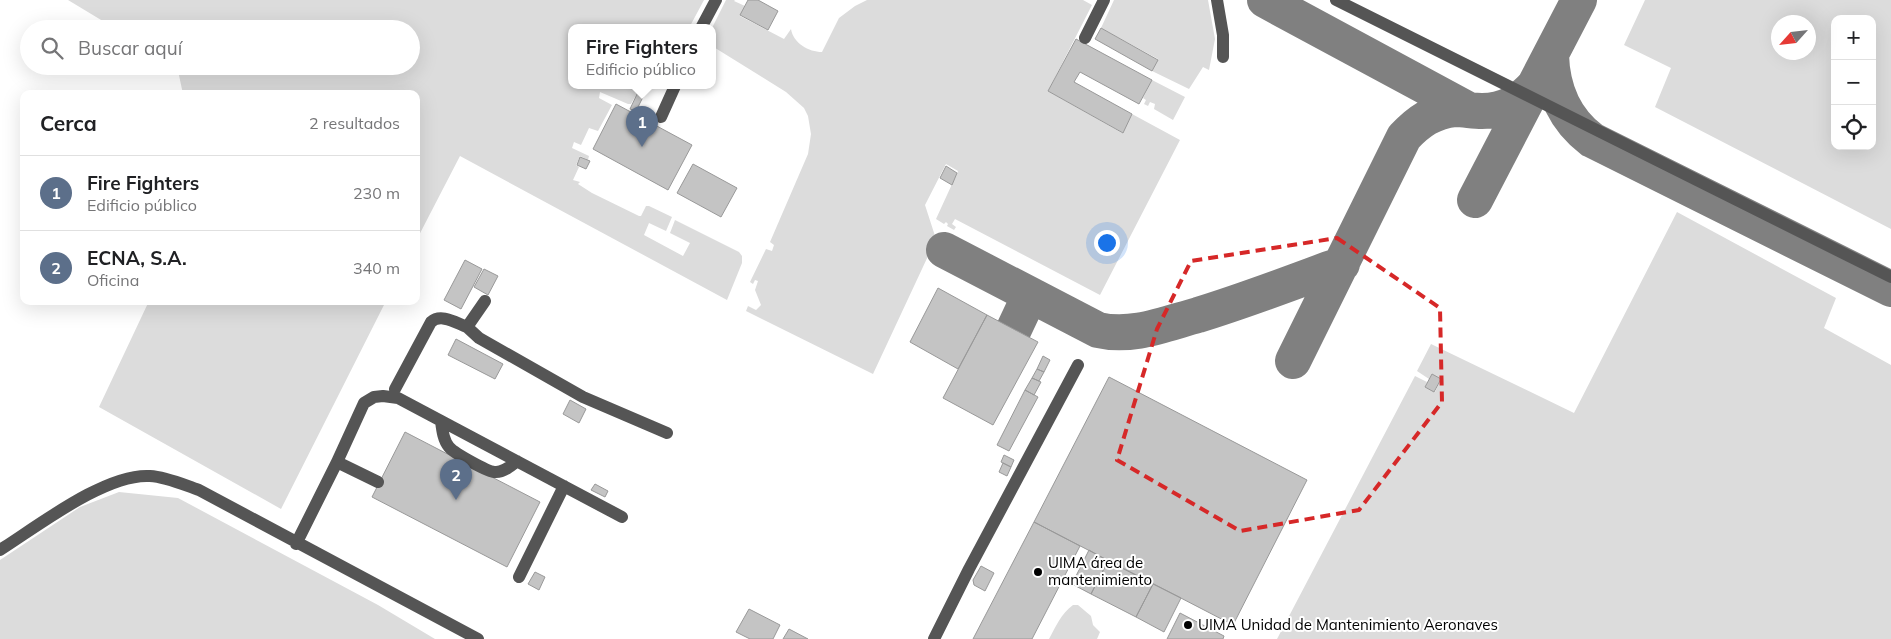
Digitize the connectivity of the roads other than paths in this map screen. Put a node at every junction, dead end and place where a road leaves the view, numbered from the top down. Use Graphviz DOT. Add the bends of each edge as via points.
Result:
graph roads {
  1 [pos="716,0"];
  2 [pos="1104,0"];
  3 [pos="1217,0"];
  4 [pos="1336,0"];
  5 [pos="703,24"];
  6 [pos="1085,38"];
  7 [pos="1223,58"];
  8 [pos="674,89"];
  9 [pos="661,117"];
  10 [pos="1891,277"];
  11 [pos="485,301"];
  12 [pos="467,327"];
  13 [pos="1078,365"];
  14 [pos="396,394"];
  15 [pos="441,421"];
  16 [pos="666,433"];
  17 [pos="517,461"];
  18 [pos="337,462"];
  19 [pos="378,482"];
  20 [pos="564,486"];
  21 [pos="622,517"];
  22 [pos="296,544"];
  23 [pos="0,550"];
  24 [pos="519,577"];
  25 [pos="478,639"];
  26 [pos="934,639"];
  1 -- 5 [label="street"];
  2 -- 6 [label="street"];
  3 -- 7 [label="street" via="1224,35"];
  4 -- 10 [label="street"];
  8 -- 9 [label="street"];
  11 -- 12 [label="street"];
  12 -- 14 [label="street" via="444,318 434,319"];
  12 -- 16 [label="street" via="480,338 583,398"];
  13 -- 26 [label="street"];
  14 -- 15 [label="street"];
  14 -- 18 [label="street" via="364,403"];
  15 -- 17 [label="street"];
  15 -- 17 [label="street" via="444,438 453,451 492,472 504,470"];
  17 -- 20 [label="street"];
  18 -- 19 [label="street"];
  18 -- 22 [label="street"];
  20 -- 21 [label="street"];
  20 -- 24 [label="street"];
  22 -- 23 [label="street" via="198,490 150,476 122,479 94,490"];
  22 -- 25 [label="street"];
}
